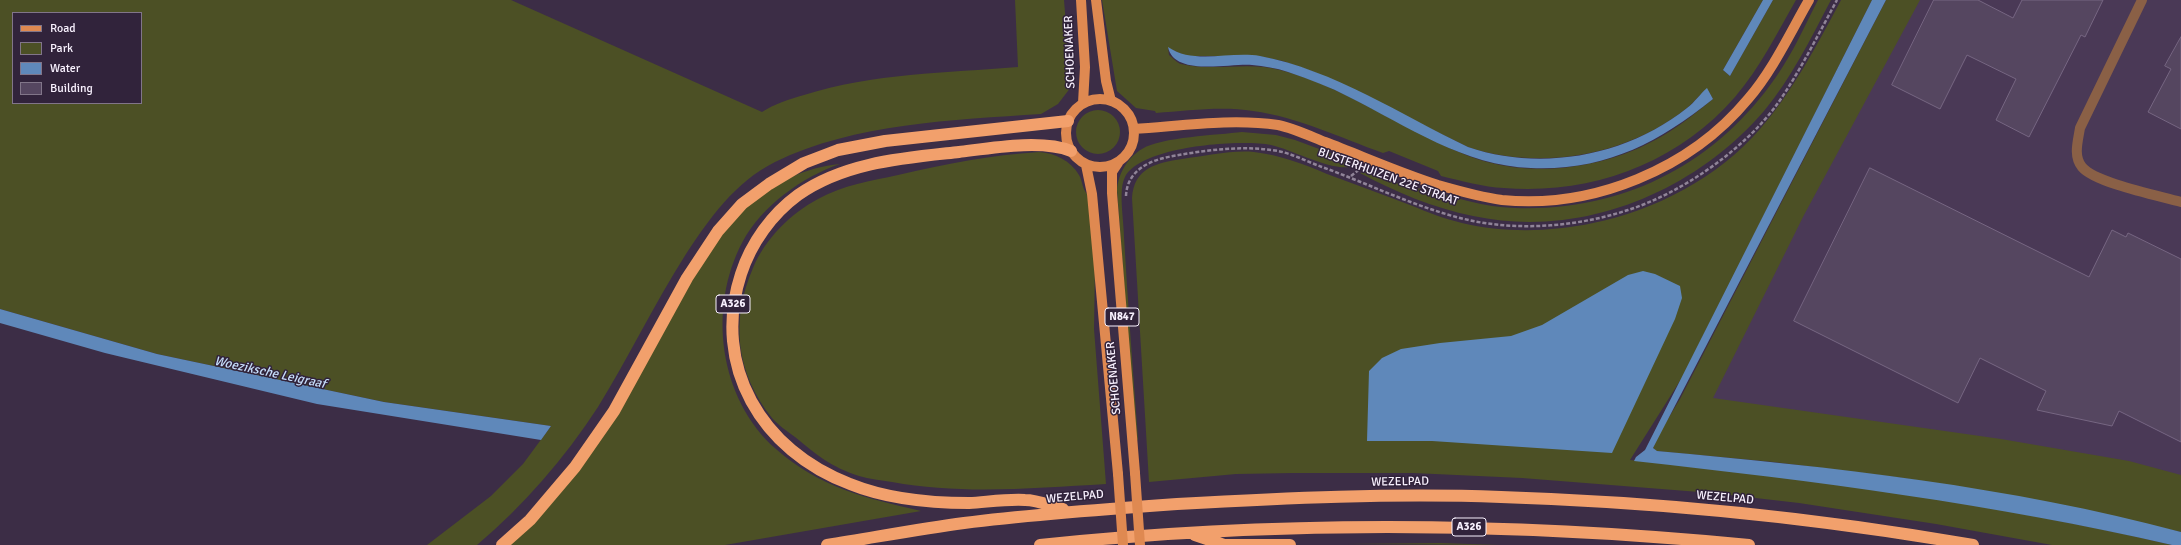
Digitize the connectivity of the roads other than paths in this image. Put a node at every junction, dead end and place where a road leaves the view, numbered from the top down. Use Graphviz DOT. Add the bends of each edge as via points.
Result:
graph roads {
  1 [pos="1081,0"];
  2 [pos="1096,0"];
  3 [pos="1809,0"];
  4 [pos="2142,0"];
  5 [pos="1111,101"];
  6 [pos="1083,103"];
  7 [pos="1068,122"];
  8 [pos="1134,129"];
  9 [pos="1071,151"];
  10 [pos="1118,162"];
  11 [pos="1086,165"];
  12 [pos="2181,202"];
  13 [pos="1070,511"];
  14 [pos="1189,532"];
  15 [pos="502,545"];
  16 [pos="827,545"];
  17 [pos="1040,545"];
  18 [pos="1123,545"];
  19 [pos="1140,545"];
  20 [pos="1290,545"];
  21 [pos="1749,545"];
  22 [pos="1973,545"];
  1 -- 6 [label="main road, SCHOENAKER" via="1085,67"];
  2 -- 5 [label="main road" via="1106,82"];
  3 -- 8 [label="main road, BIJSTERHUIZEN 22E STRAAT" via="1758,86 1730,119 1708,138 1685,155 1657,170 1612,188 1573,196 1503,200 1480,196 1436,184 1280,125 1245,122"];
  4 -- 12 [label="street" via="2080,128 2076,151 2082,167 2100,179"];
  5 -- 6 [label="main road" via="1102,99"];
  5 -- 8 [label="main road" via="1123,108"];
  6 -- 7 [label="main road" via="1074,111"];
  7 -- 9 [label="main road" via="1066,137"];
  7 -- 15 [label="highway" via="885,141 838,150 804,163 742,204 718,232 687,278 609,417 575,467 530,520"];
  8 -- 10 [label="main road, N847" via="1132,145"];
  9 -- 11 [label="main road"];
  9 -- 13 [label="highway, A326" via="1058,146 1026,146 910,157 861,166 826,179 798,195 772,219 753,245 734,294 731,322 732,348 740,377 752,405 769,430 793,452 821,470 850,484 912,499 966,503 1027,500"];
  10 -- 11 [label="main road" via="1102,167"];
  10 -- 19 [label="main road, SCHOENAKER / N847, bridge" via="1112,172 1112,193"];
  11 -- 18 [label="main road, SCHOENAKER / N847, bridge" via="1092,194"];
  13 -- 16 [label="highway, WEZELPAD / A326" via="962,523"];
  13 -- 22 [label="highway, WEZELPAD / A326" via="1267,499 1502,497 1749,514 1912,534"];
  14 -- 17 [label="highway, A326"];
  14 -- 20 [label="highway, A326" via="1224,545"];
  14 -- 21 [label="highway, A326" via="1451,527 1593,532"];
}
